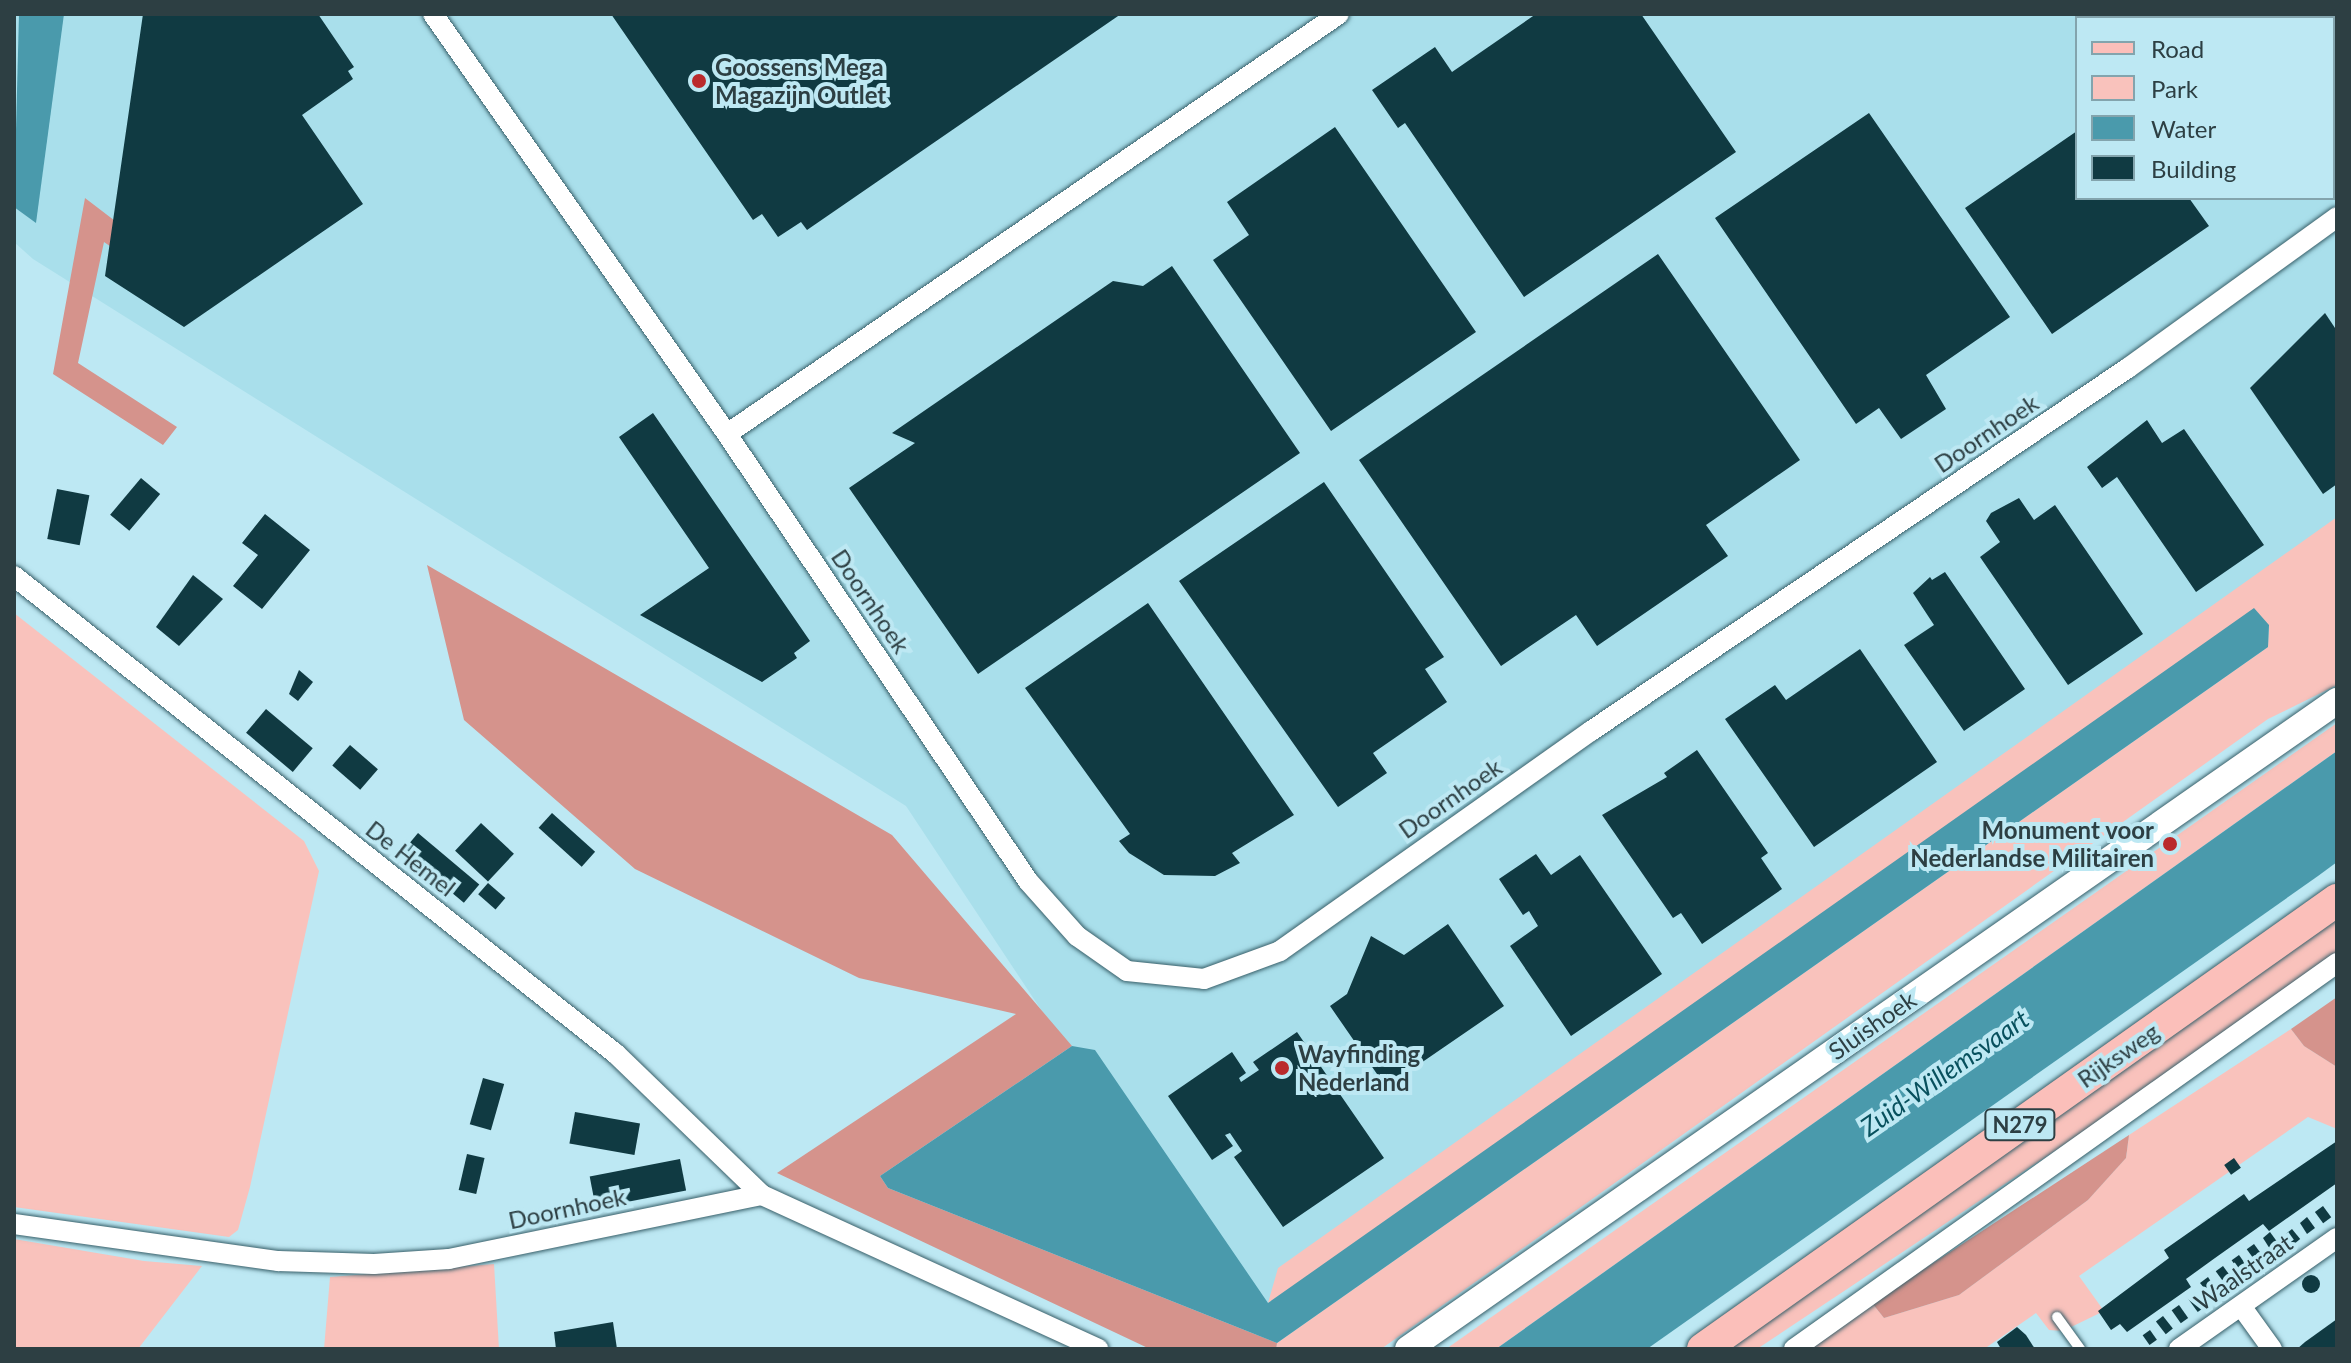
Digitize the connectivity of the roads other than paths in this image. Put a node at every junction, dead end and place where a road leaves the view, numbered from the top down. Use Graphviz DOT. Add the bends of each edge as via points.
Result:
graph roads {
  1 [pos="433,14"];
  2 [pos="1339,14"];
  3 [pos="2337,217"];
  4 [pos="727,434"];
  5 [pos="14,576"];
  6 [pos="2337,701"];
  7 [pos="2337,900"];
  8 [pos="2337,963"];
  9 [pos="762,1195"];
  10 [pos="14,1224"];
  11 [pos="2337,1238"];
  12 [pos="2241,1306"];
  13 [pos="2057,1317"];
  14 [pos="1098,1349"];
  15 [pos="1408,1349"];
  16 [pos="1703,1349"];
  17 [pos="1794,1349"];
  18 [pos="2080,1349"];
  19 [pos="2179,1349"];
  20 [pos="2272,1349"];
  1 -- 4 [label="street, Doornhoek"];
  2 -- 4 [label="street"];
  3 -- 4 [label="street, Doornhoek" via="2128,368 1591,731 1280,951 1204,979 1127,971 1077,936 1028,881"];
  5 -- 9 [label="street, De Hemel" via="616,1054"];
  6 -- 15 [label="street, Sluishoek"];
  7 -- 16 [label="main road, Rijksweg / N279"];
  8 -- 17 [label="street, Rijksweg"];
  9 -- 10 [label="street, Doornhoek" via="449,1259 374,1264 278,1261"];
  9 -- 14 [label="street"];
  11 -- 12 [label="street, Waalstraat"];
  12 -- 19 [label="street, Waalstraat"];
  12 -- 20 [label="street"];
  13 -- 18 [label="lane"];
}
